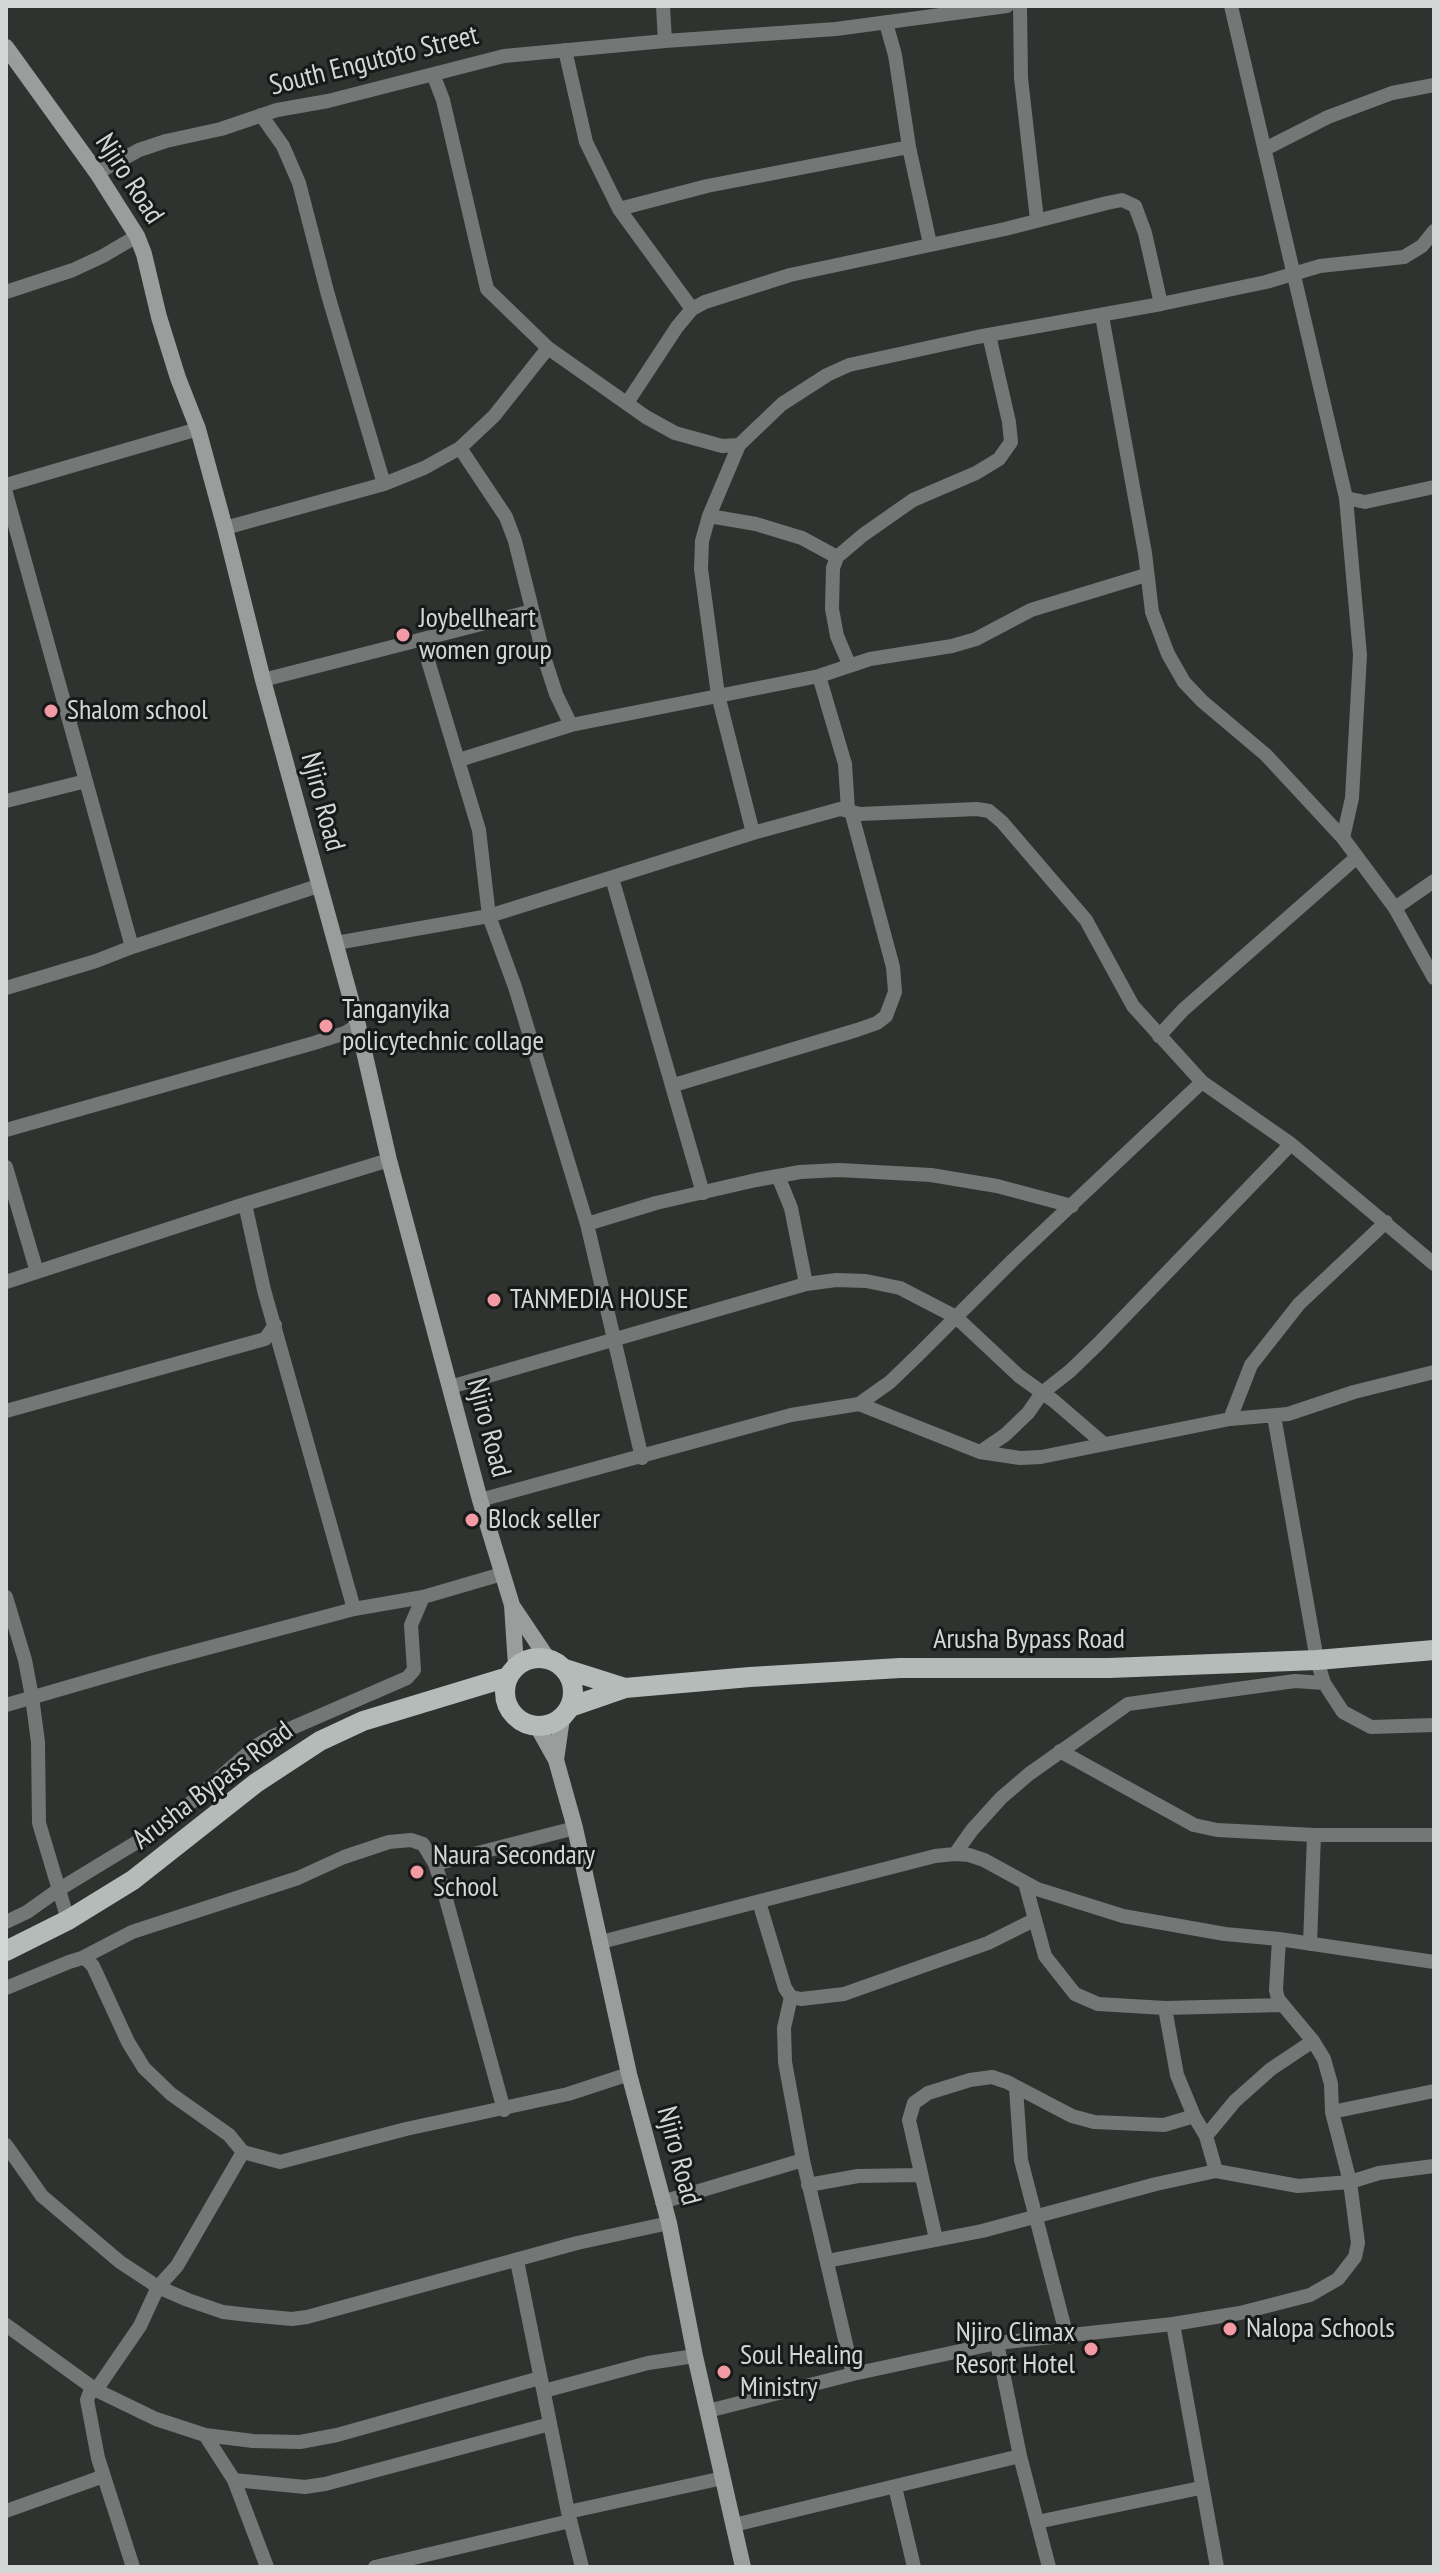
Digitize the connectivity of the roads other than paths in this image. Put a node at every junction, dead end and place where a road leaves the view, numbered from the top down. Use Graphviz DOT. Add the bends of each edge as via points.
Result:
graph roads {
  1 [pos="663,6"];
  2 [pos="1007,6"];
  3 [pos="1020,6"];
  4 [pos="1231,6"];
  5 [pos="967,8"];
  6 [pos="886,23"];
  7 [pos="665,41"];
  8 [pos="6,47"];
  9 [pos="565,50"];
  10 [pos="433,74"];
  11 [pos="1434,85"];
  12 [pos="261,115"];
  13 [pos="909,147"];
  14 [pos="1265,149"];
  15 [pos="97,173"];
  16 [pos="619,209"];
  17 [pos="1037,220"];
  18 [pos="1434,231"];
  19 [pos="137,236"];
  20 [pos="930,244"];
  21 [pos="1293,275"];
  22 [pos="6,292"];
  23 [pos="1161,304"];
  24 [pos="692,309"];
  25 [pos="1102,316"];
  26 [pos="989,335"];
  27 [pos="548,348"];
  28 [pos="627,403"];
  29 [pos="198,429"];
  30 [pos="739,445"];
  31 [pos="460,448"];
  32 [pos="384,484"];
  33 [pos="6,485"];
  34 [pos="1434,487"];
  35 [pos="6,493"];
  36 [pos="1346,498"];
  37 [pos="709,516"];
  38 [pos="225,528"];
  39 [pos="837,557"];
  40 [pos="1146,575"];
  41 [pos="532,611"];
  42 [pos="422,641"];
  43 [pos="849,664"];
  44 [pos="819,676"];
  45 [pos="263,680"];
  46 [pos="718,695"];
  47 [pos="571,725"];
  48 [pos="459,760"];
  49 [pos="86,781"];
  50 [pos="6,801"];
  51 [pos="850,810"];
  52 [pos="753,833"];
  53 [pos="1343,838"];
  54 [pos="1357,857"];
  55 [pos="612,878"];
  56 [pos="1434,881"];
  57 [pos="318,886"];
  58 [pos="1395,908"];
  59 [pos="489,916"];
  60 [pos="336,943"];
  61 [pos="132,947"];
  62 [pos="1434,978"];
  63 [pos="6,988"];
  64 [pos="358,1025"];
  65 [pos="1159,1036"];
  66 [pos="1202,1082"];
  67 [pos="674,1085"];
  68 [pos="6,1130"];
  69 [pos="1291,1144"];
  70 [pos="389,1160"];
  71 [pos="6,1167"];
  72 [pos="778,1176"];
  73 [pos="703,1193"];
  74 [pos="245,1204"];
  75 [pos="1072,1206"];
  76 [pos="1386,1222"];
  77 [pos="587,1224"];
  78 [pos="1434,1264"];
  79 [pos="37,1272"];
  80 [pos="6,1282"];
  81 [pos="806,1284"];
  82 [pos="956,1317"];
  83 [pos="275,1325"];
  84 [pos="616,1340"];
  85 [pos="1434,1372"];
  86 [pos="450,1387"];
  87 [pos="1042,1393"];
  88 [pos="859,1404"];
  89 [pos="6,1411"];
  90 [pos="1274,1416"];
  91 [pos="1230,1419"];
  92 [pos="1104,1444"];
  93 [pos="980,1452"];
  94 [pos="642,1458"];
  95 [pos="480,1500"];
  96 [pos="502,1574"];
  97 [pos="6,1597"];
  98 [pos="423,1597"];
  99 [pos="512,1605"];
  100 [pos="354,1609"];
  101 [pos="1434,1650"];
  102 [pos="1317,1660"];
  103 [pos="556,1664"];
  104 [pos="512,1672"];
  105 [pos="1324,1683"];
  106 [pos="625,1688"];
  107 [pos="464,1692"];
  108 [pos="32,1697"];
  109 [pos="6,1705"];
  110 [pos="566,1712"];
  111 [pos="513,1715"];
  112 [pos="1434,1725"];
  113 [pos="537,1726"];
  114 [pos="1060,1751"];
  115 [pos="556,1760"];
  116 [pos="575,1828"];
  117 [pos="1314,1835"];
  118 [pos="1434,1835"];
  119 [pos="955,1854"];
  120 [pos="435,1864"];
  121 [pos="1025,1883"];
  122 [pos="58,1890"];
  123 [pos="759,1902"];
  124 [pos="68,1920"];
  125 [pos="1034,1920"];
  126 [pos="6,1922"];
  127 [pos="1279,1939"];
  128 [pos="601,1942"];
  129 [pos="1310,1944"];
  130 [pos="6,1951"];
  131 [pos="82,1958"];
  132 [pos="1434,1962"];
  133 [pos="6,1988"];
  134 [pos="791,1997"];
  135 [pos="1282,2005"];
  136 [pos="1194,2006"];
  137 [pos="1165,2008"];
  138 [pos="1170,2031"];
  139 [pos="1313,2041"];
  140 [pos="629,2074"];
  141 [pos="1016,2088"];
  142 [pos="1434,2091"];
  143 [pos="504,2110"];
  144 [pos="1332,2112"];
  145 [pos="1194,2116"];
  146 [pos="1206,2136"];
  147 [pos="6,2145"];
  148 [pos="243,2152"];
  149 [pos="803,2160"];
  150 [pos="1216,2171"];
  151 [pos="1431,2171"];
  152 [pos="919,2175"];
  153 [pos="1350,2182"];
  154 [pos="808,2185"];
  155 [pos="662,2202"];
  156 [pos="1036,2218"];
  157 [pos="669,2223"];
  158 [pos="936,2239"];
  159 [pos="517,2261"];
  160 [pos="827,2261"];
  161 [pos="158,2287"];
  162 [pos="1173,2324"];
  163 [pos="6,2325"];
  164 [pos="1067,2337"];
  165 [pos="997,2343"];
  166 [pos="695,2356"];
  167 [pos="853,2374"];
  168 [pos="542,2385"];
  169 [pos="96,2390"];
  170 [pos="708,2411"];
  171 [pos="550,2424"];
  172 [pos="205,2435"];
  173 [pos="1020,2456"];
  174 [pos="104,2476"];
  175 [pos="723,2478"];
  176 [pos="234,2480"];
  177 [pos="895,2487"];
  178 [pos="1200,2488"];
  179 [pos="6,2511"];
  180 [pos="569,2516"];
  181 [pos="1037,2522"];
  182 [pos="734,2525"];
  183 [pos="133,2567"];
  184 [pos="267,2567"];
  185 [pos="375,2567"];
  186 [pos="582,2567"];
  187 [pos="743,2567"];
  188 [pos="914,2567"];
  189 [pos="1049,2567"];
  190 [pos="1217,2567"];
  1 -- 7 [label="street"];
  2 -- 5 [label="street, South Engutoto Street"];
  3 -- 17 [label="street" via="1021,78"];
  4 -- 14 [label="street"];
  5 -- 6 [label="street, South Engutoto Street"];
  6 -- 7 [label="street, South Engutoto Street"];
  6 -- 13 [label="street"];
  7 -- 9 [label="street, South Engutoto Street"];
  8 -- 15 [label="street, Njiro Road"];
  9 -- 10 [label="street, South Engutoto Street" via="504,56"];
  9 -- 16 [label="street" via="586,142"];
  10 -- 12 [label="street, South Engutoto Street"];
  10 -- 27 [label="street" via="487,289"];
  11 -- 14 [label="street" via="1392,93 1328,117"];
  12 -- 15 [label="street, South Engutoto Street" via="148,146"];
  12 -- 32 [label="street" via="283,146 299,183"];
  13 -- 16 [label="street" via="707,186"];
  13 -- 20 [label="street"];
  14 -- 21 [label="street"];
  15 -- 19 [label="street, Njiro Road"];
  16 -- 24 [label="street"];
  17 -- 20 [label="street"];
  17 -- 23 [label="street" via="1130,202 1145,233"];
  18 -- 21 [label="street" via="1404,257 1320,266"];
  19 -- 22 [label="street" via="73,270"];
  19 -- 29 [label="street, Njiro Road"];
  20 -- 24 [label="street" via="790,275"];
  21 -- 23 [label="street"];
  21 -- 36 [label="street"];
  23 -- 25 [label="street"];
  24 -- 28 [label="street"];
  25 -- 26 [label="street"];
  25 -- 40 [label="street"];
  26 -- 30 [label="street" via="849,365 782,404"];
  26 -- 39 [label="street" via="1011,442 999,459 913,500"];
  27 -- 28 [label="street"];
  27 -- 31 [label="street" via="494,416"];
  28 -- 30 [label="street" via="675,433 722,446"];
  29 -- 33 [label="street"];
  29 -- 38 [label="street, Njiro Road"];
  30 -- 37 [label="street"];
  31 -- 32 [label="street"];
  31 -- 41 [label="street" via="506,517"];
  32 -- 38 [label="street"];
  34 -- 36 [label="street" via="1365,502"];
  35 -- 49 [label="street"];
  36 -- 53 [label="street" via="1360,655 1352,798"];
  37 -- 39 [label="street" via="802,538"];
  37 -- 46 [label="street" via="701,569"];
  38 -- 45 [label="street, Njiro Road"];
  39 -- 43 [label="street" via="832,609"];
  40 -- 43 [label="street" via="1031,610 976,639"];
  40 -- 53 [label="street" via="1159,634 1184,682 1266,755"];
  41 -- 42 [label="street"];
  41 -- 47 [label="street" via="556,694"];
  42 -- 45 [label="street"];
  42 -- 48 [label="street"];
  43 -- 44 [label="street"];
  44 -- 46 [label="street"];
  44 -- 51 [label="street" via="845,764"];
  45 -- 57 [label="street, Njiro Road"];
  46 -- 47 [label="street"];
  46 -- 52 [label="street"];
  47 -- 48 [label="street"];
  48 -- 59 [label="street" via="479,830"];
  49 -- 50 [label="street"];
  49 -- 61 [label="street"];
  51 -- 52 [label="street"];
  51 -- 65 [label="street" via="989,811 1086,920 1133,1006"];
  51 -- 67 [label="street" via="893,967 895,992 886,1016 857,1030"];
  52 -- 55 [label="street"];
  53 -- 54 [label="street"];
  54 -- 58 [label="street"];
  54 -- 65 [label="street"];
  55 -- 59 [label="street"];
  55 -- 67 [label="street"];
  56 -- 58 [label="street"];
  57 -- 60 [label="street, Njiro Road"];
  57 -- 61 [label="street"];
  58 -- 62 [label="street"];
  59 -- 60 [label="street"];
  59 -- 77 [label="street"];
  60 -- 64 [label="street, Njiro Road"];
  61 -- 63 [label="street"];
  64 -- 68 [label="street" via="314,1043"];
  64 -- 70 [label="street, Njiro Road"];
  65 -- 66 [label="street"];
  66 -- 69 [label="street"];
  66 -- 75 [label="street"];
  67 -- 73 [label="street"];
  69 -- 76 [label="street"];
  69 -- 87 [label="street" via="1098,1344"];
  70 -- 74 [label="street"];
  70 -- 86 [label="street, Njiro Road"];
  71 -- 79 [label="street"];
  72 -- 73 [label="street"];
  72 -- 75 [label="street" via="839,1170 931,1175"];
  72 -- 81 [label="street" via="791,1208"];
  73 -- 77 [label="street"];
  74 -- 79 [label="street"];
  74 -- 83 [label="street"];
  75 -- 82 [label="street"];
  76 -- 78 [label="street"];
  76 -- 91 [label="street" via="1299,1304 1251,1365"];
  77 -- 84 [label="street"];
  79 -- 80 [label="street"];
  81 -- 82 [label="street" via="851,1281 900,1288"];
  81 -- 84 [label="street"];
  82 -- 87 [label="street"];
  82 -- 88 [label="street" via="890,1382"];
  83 -- 89 [label="street" via="265,1339"];
  83 -- 100 [label="street"];
  84 -- 86 [label="street"];
  84 -- 94 [label="street"];
  85 -- 90 [label="street"];
  86 -- 95 [label="street, Njiro Road"];
  87 -- 92 [label="street"];
  87 -- 93 [label="street" via="1005,1435"];
  88 -- 93 [label="street"];
  88 -- 94 [label="street" via="791,1415"];
  90 -- 91 [label="street"];
  90 -- 102 [label="street"];
  91 -- 92 [label="street"];
  92 -- 93 [label="street" via="1041,1457"];
  94 -- 95 [label="street"];
  95 -- 96 [label="street, Njiro Road"];
  96 -- 98 [label="street"];
  96 -- 99 [label="street, Njiro Road"];
  97 -- 108 [label="street"];
  98 -- 100 [label="street"];
  98 -- 122 [label="street" via="411,1625 414,1670 407,1678 256,1746 165,1825"];
  99 -- 103 [label="street, Njiro Road"];
  99 -- 104 [label="street, Njiro Road"];
  100 -- 108 [label="street"];
  101 -- 102 [label="main road, Arusha Bypass Road"];
  102 -- 105 [label="street"];
  102 -- 106 [label="main road, Arusha Bypass Road" via="1109,1668 900,1668"];
  103 -- 104 [label="main road, Arusha Bypass Road" via="537,1658"];
  103 -- 106 [label="main road, Arusha Bypass Road"];
  103 -- 110 [label="main road" via="573,1687"];
  104 -- 107 [label="main road, Arusha Bypass Road"];
  104 -- 111 [label="main road" via="505,1697"];
  105 -- 112 [label="street" via="1343,1712 1371,1727"];
  105 -- 114 [label="street" via="1295,1681 1128,1704"];
  106 -- 110 [label="main road, Arusha Bypass Road"];
  107 -- 111 [label="main road"];
  107 -- 124 [label="main road, Arusha Bypass Road" via="363,1721 320,1741 256,1783 133,1880"];
  108 -- 109 [label="street"];
  108 -- 122 [label="street" via="39,1823"];
  110 -- 113 [label="main road, Arusha Bypass Road"];
  110 -- 115 [label="street, Njiro Road"];
  111 -- 113 [label="main road"];
  113 -- 115 [label="street, Njiro Road"];
  114 -- 117 [label="street" via="1194,1825 1240,1833"];
  114 -- 119 [label="street" via="1001,1798"];
  115 -- 116 [label="street, Njiro Road"];
  116 -- 120 [label="street"];
  116 -- 128 [label="street, Njiro Road"];
  117 -- 118 [label="street"];
  117 -- 129 [label="street"];
  119 -- 121 [label="street" via="984,1860"];
  119 -- 123 [label="street"];
  120 -- 131 [label="street" via="423,1844 389,1842 132,1932"];
  120 -- 143 [label="street"];
  121 -- 125 [label="street"];
  121 -- 127 [label="street" via="1123,1916"];
  122 -- 124 [label="street"];
  122 -- 126 [label="street"];
  123 -- 128 [label="street"];
  123 -- 134 [label="street"];
  124 -- 130 [label="main road, Arusha Bypass Road"];
  125 -- 134 [label="street" via="988,1943 844,1994 812,2000"];
  125 -- 137 [label="street" via="1045,1956 1075,1994 1098,2004"];
  127 -- 129 [label="street"];
  127 -- 135 [label="street" via="1276,1990"];
  128 -- 140 [label="street, Njiro Road"];
  129 -- 132 [label="street"];
  131 -- 133 [label="street"];
  131 -- 148 [label="street" via="93,1966 144,2068"];
  134 -- 149 [label="street" via="784,2028 785,2062"];
  135 -- 136 [label="street"];
  135 -- 139 [label="street"];
  136 -- 137 [label="street"];
  136 -- 138 [label="street"];
  137 -- 138 [label="street"];
  138 -- 145 [label="street" via="1177,2075"];
  139 -- 144 [label="street" via="1331,2084"];
  139 -- 146 [label="street" via="1271,2069"];
  140 -- 143 [label="street"];
  140 -- 155 [label="street, Njiro Road"];
  141 -- 145 [label="street" via="1094,2122 1164,2125"];
  141 -- 152 [label="street" via="999,2078 970,2080 914,2103 909,2120"];
  141 -- 156 [label="street" via="1021,2160"];
  142 -- 144 [label="street"];
  143 -- 148 [label="street" via="280,2162"];
  144 -- 153 [label="street"];
  145 -- 146 [label="street"];
  146 -- 150 [label="street"];
  147 -- 161 [label="street" via="61,2214"];
  148 -- 161 [label="street" via="177,2266"];
  149 -- 154 [label="street"];
  149 -- 155 [label="street"];
  150 -- 153 [label="street" via="1298,2186"];
  150 -- 156 [label="street"];
  151 -- 153 [label="street" via="1379,2173"];
  152 -- 154 [label="street" via="858,2176"];
  152 -- 158 [label="street"];
  153 -- 162 [label="street" via="1358,2243 1355,2257 1338,2279 1293,2300"];
  154 -- 160 [label="street"];
  155 -- 157 [label="street, Njiro Road"];
  156 -- 158 [label="street"];
  156 -- 164 [label="street"];
  157 -- 159 [label="street"];
  157 -- 166 [label="street, Njiro Road"];
  158 -- 160 [label="street"];
  159 -- 161 [label="street" via="292,2319 223,2312"];
  159 -- 168 [label="street"];
  160 -- 167 [label="street"];
  161 -- 169 [label="street" via="140,2326"];
  162 -- 164 [label="street"];
  162 -- 178 [label="street"];
  163 -- 169 [label="street"];
  164 -- 165 [label="street"];
  165 -- 167 [label="street"];
  165 -- 173 [label="street"];
  166 -- 168 [label="street"];
  166 -- 170 [label="street, Njiro Road"];
  167 -- 170 [label="street"];
  168 -- 171 [label="street"];
  168 -- 172 [label="street" via="300,2442"];
  169 -- 172 [label="street"];
  169 -- 174 [label="street" via="87,2400"];
  170 -- 175 [label="street, Njiro Road"];
  171 -- 176 [label="street" via="325,2484"];
  171 -- 180 [label="street"];
  172 -- 176 [label="street"];
  173 -- 177 [label="street"];
  173 -- 181 [label="street"];
  174 -- 179 [label="street"];
  174 -- 183 [label="street"];
  175 -- 180 [label="street"];
  175 -- 182 [label="street, Njiro Road"];
  176 -- 184 [label="street"];
  177 -- 182 [label="street"];
  177 -- 188 [label="street"];
  178 -- 181 [label="street"];
  178 -- 190 [label="street"];
  180 -- 185 [label="street"];
  180 -- 186 [label="street"];
  181 -- 189 [label="street"];
  182 -- 187 [label="street, Njiro Road"];
}
